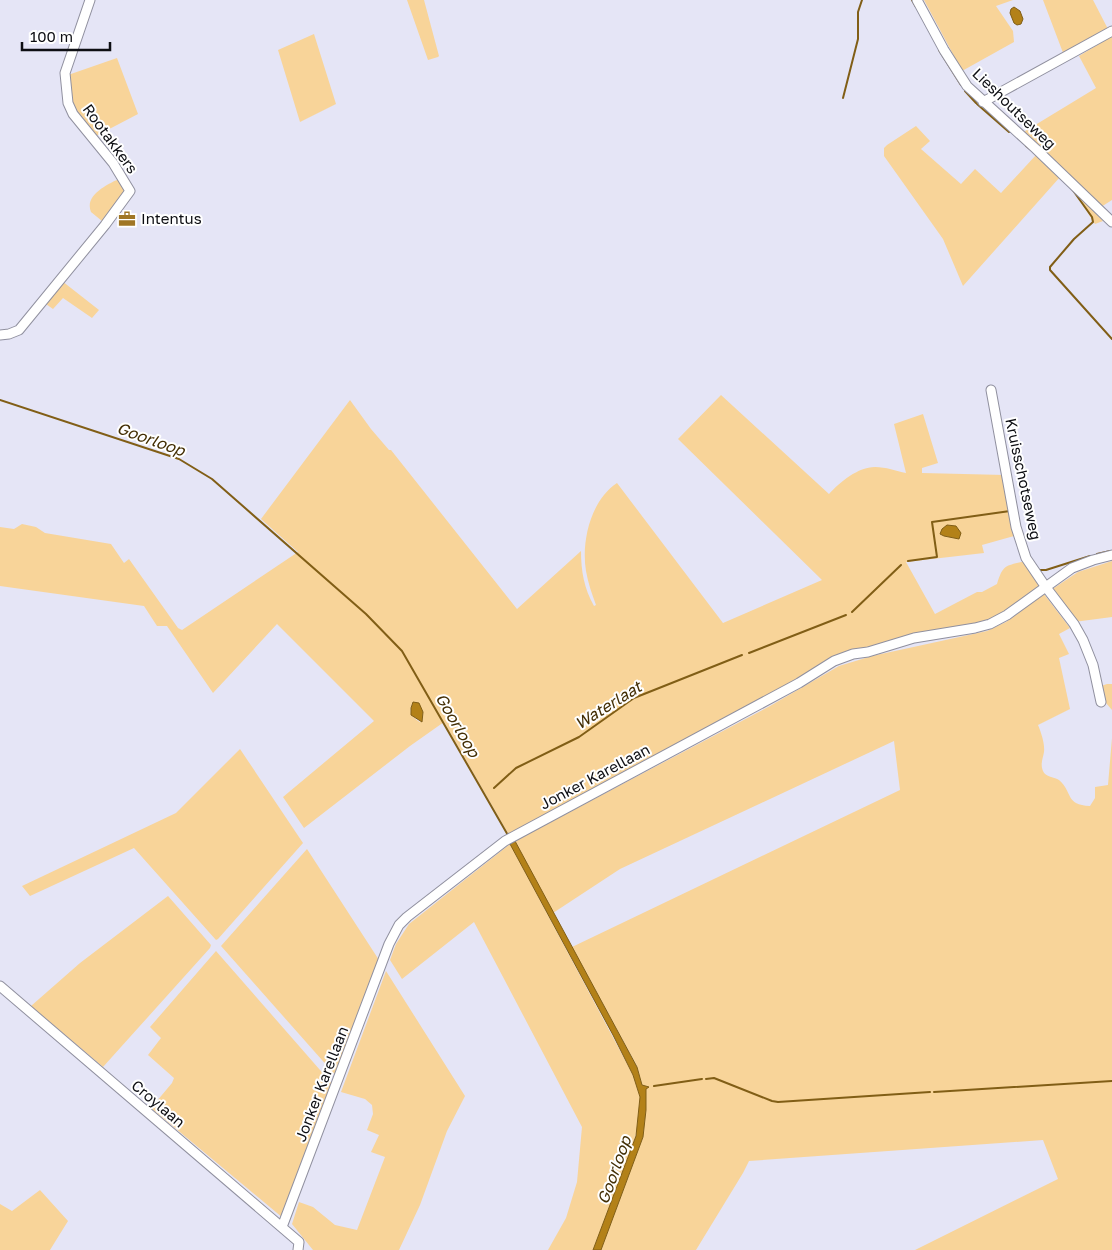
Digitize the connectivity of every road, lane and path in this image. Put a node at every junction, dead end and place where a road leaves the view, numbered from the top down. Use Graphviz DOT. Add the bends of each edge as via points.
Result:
graph roads {
  1 [pos="90,0"];
  2 [pos="917,0"];
  3 [pos="1112,31"];
  4 [pos="983,102"];
  5 [pos="1112,222"];
  6 [pos="0,335"];
  7 [pos="991,390"];
  8 [pos="1112,556"];
  9 [pos="1045,586"];
  10 [pos="1101,702"];
  11 [pos="0,986"];
  12 [pos="282,1227"];
  13 [pos="299,1246"];
  1 -- 6 [label="street, Rootakkers" via="65,74 68,102 73,114 113,163 130,191 19,330"];
  2 -- 4 [label="street, Lieshoutseweg" via="967,86"];
  3 -- 4 [label="street"];
  4 -- 5 [label="street, Lieshoutseweg"];
  7 -- 9 [label="street, Kruisschotseweg" via="1016,527 1026,558"];
  8 -- 9 [label="street, Jonker Karellaan" via="1080,564"];
  9 -- 10 [label="street, Kruisschotseweg" via="1083,640 1093,664"];
  9 -- 12 [label="street, Jonker Karellaan" via="990,624 914,638 834,661 790,688 506,841 406,917 389,944"];
  11 -- 12 [label="street, Croylaan"];
  12 -- 13 [label="street, Croylaan"];
}
